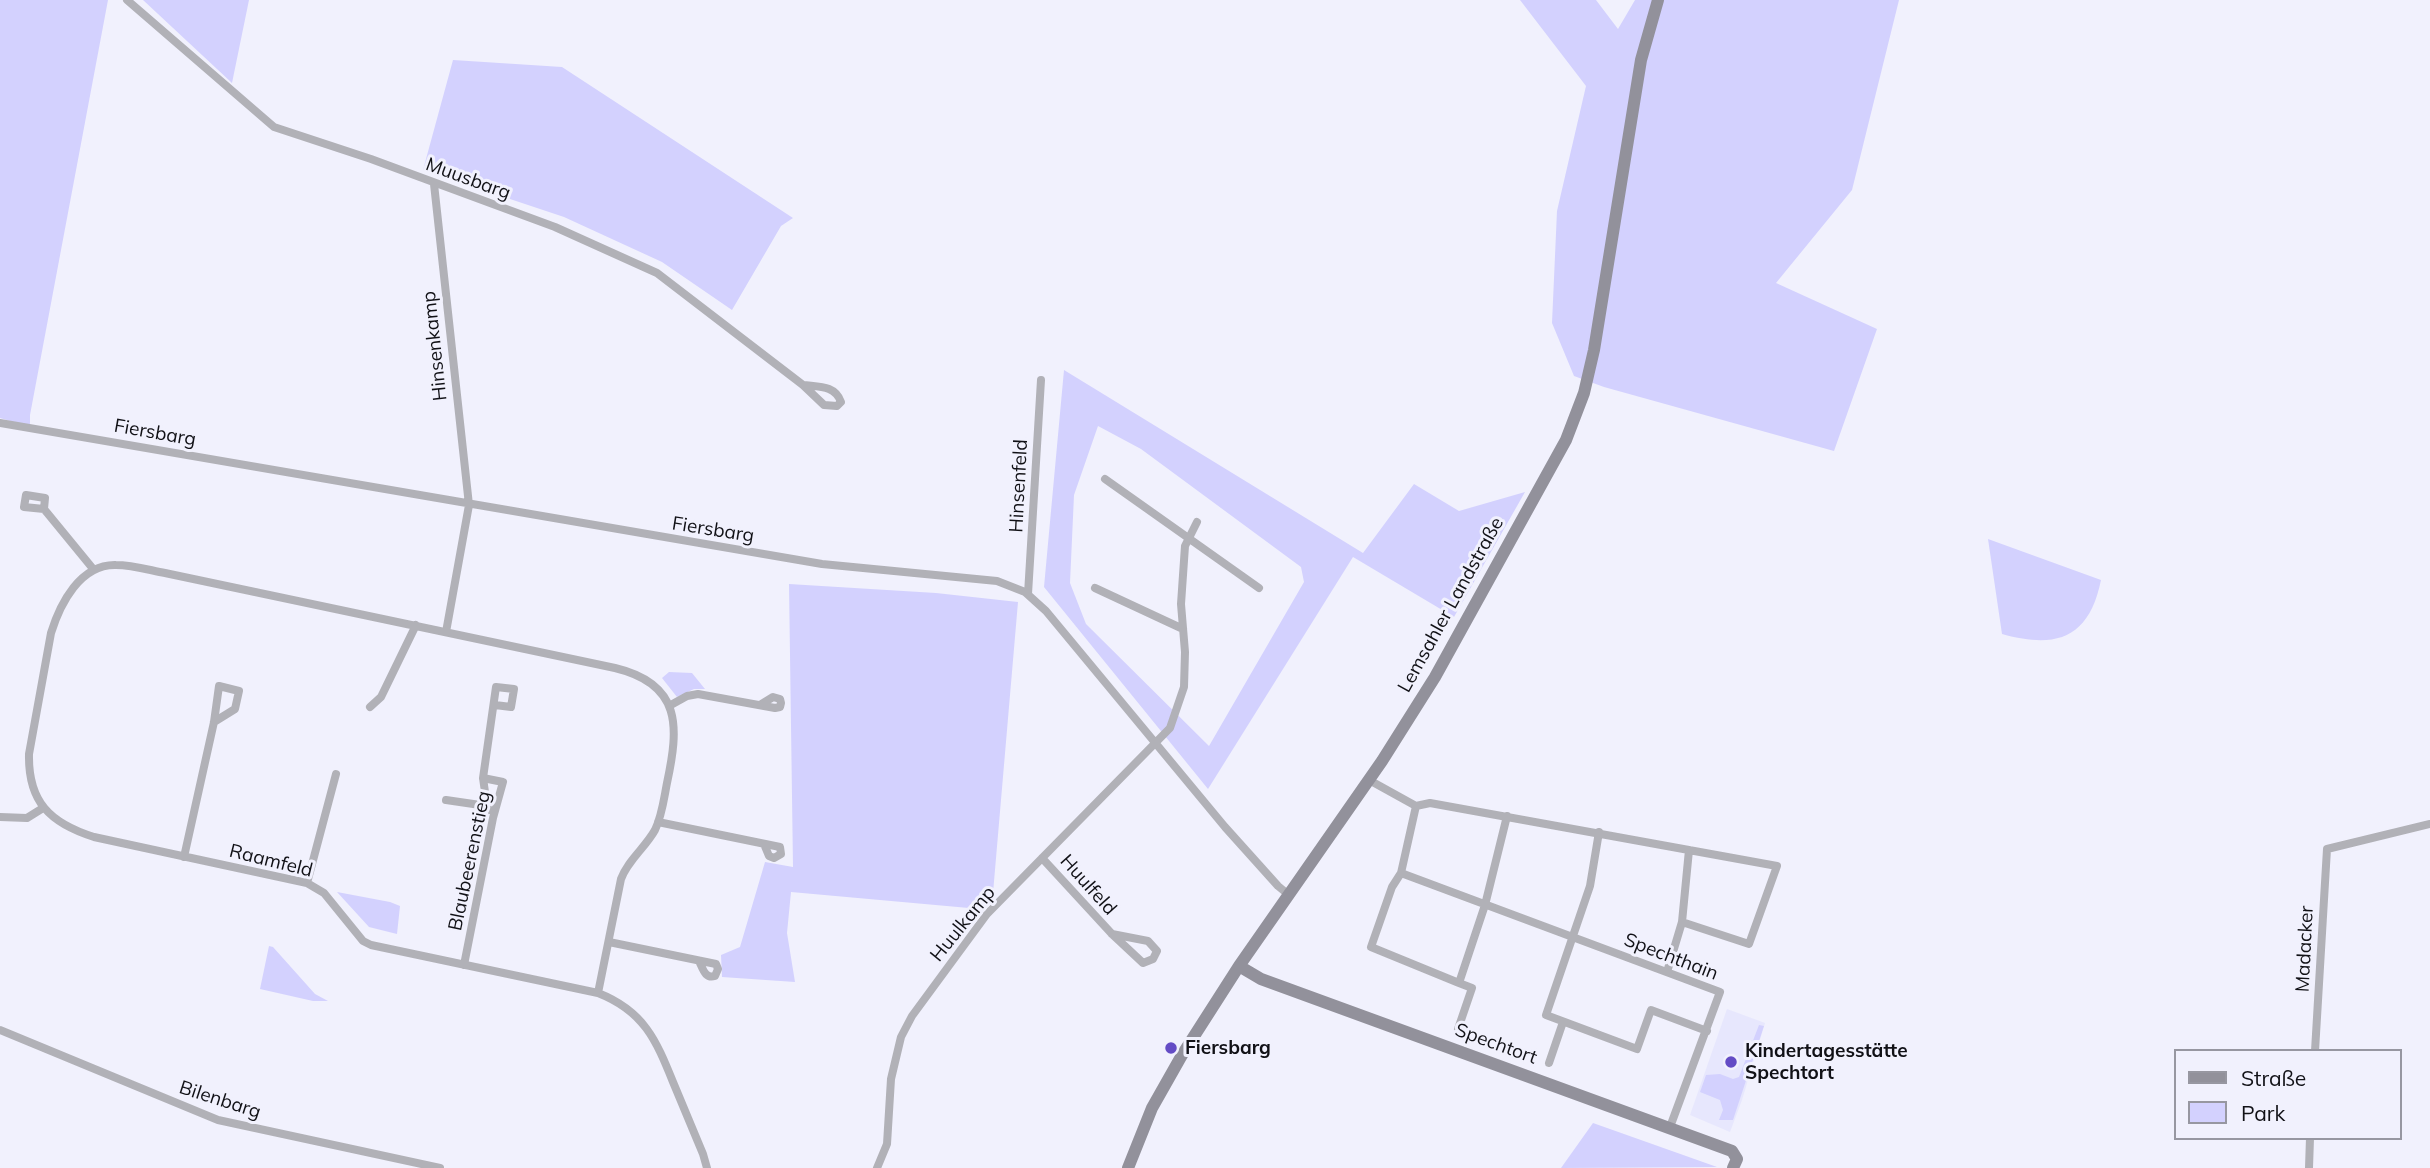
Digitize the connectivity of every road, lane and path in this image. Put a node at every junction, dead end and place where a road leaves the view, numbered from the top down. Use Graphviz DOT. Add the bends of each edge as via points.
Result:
graph roads {
  1 [pos="127,0"];
  2 [pos="1658,0"];
  3 [pos="434,184"];
  4 [pos="1041,380"];
  5 [pos="803,385"];
  6 [pos="0,423"];
  7 [pos="1105,480"];
  8 [pos="468,505"];
  9 [pos="44,509"];
  10 [pos="1197,522"];
  11 [pos="1188,537"];
  12 [pos="94,570"];
  13 [pos="1095,588"];
  14 [pos="1259,588"];
  15 [pos="1028,594"];
  16 [pos="416,625"];
  17 [pos="1183,629"];
  18 [pos="446,632"];
  19 [pos="495,705"];
  20 [pos="760,705"];
  21 [pos="370,706"];
  22 [pos="669,706"];
  23 [pos="215,722"];
  24 [pos="1156,744"];
  25 [pos="335,774"];
  26 [pos="483,778"];
  27 [pos="1369,780"];
  28 [pos="446,800"];
  29 [pos="487,806"];
  30 [pos="1416,806"];
  31 [pos="43,808"];
  32 [pos="1507,816"];
  33 [pos="0,817"];
  34 [pos="493,818"];
  35 [pos="658,822"];
  36 [pos="2430,824"];
  37 [pos="1598,832"];
  38 [pos="764,844"];
  39 [pos="1689,850"];
  40 [pos="184,857"];
  41 [pos="1042,858"];
  42 [pos="1401,873"];
  43 [pos="307,883"];
  44 [pos="1289,895"];
  45 [pos="1485,905"];
  46 [pos="1682,922"];
  47 [pos="1112,934"];
  48 [pos="1573,938"];
  49 [pos="609,943"];
  50 [pos="699,961"];
  51 [pos="464,965"];
  52 [pos="1239,966"];
  53 [pos="1667,972"];
  54 [pos="1459,983"];
  55 [pos="598,993"];
  56 [pos="1563,1022"];
  57 [pos="1458,1029"];
  58 [pos="0,1030"];
  59 [pos="1707,1031"];
  60 [pos="2315,1049"];
  61 [pos="1549,1063"];
  62 [pos="1670,1128"];
  63 [pos="2310,1140"];
  64 [pos="1735,1163"];
  65 [pos="440,1168"];
  66 [pos="706,1168"];
  67 [pos="877,1168"];
  68 [pos="1128,1168"];
  69 [pos="2309,1168"];
  1 -- 3 [label="street, Muusbarg" via="274,127"];
  2 -- 27 [label="main road, Lemsahler Landstraße" via="1641,60 1594,350 1577,416 1435,677"];
  3 -- 5 [label="street, Muusbarg" via="657,272"];
  3 -- 8 [label="street, Hinsenkamp"];
  4 -- 15 [label="street, Hinsenfeld"];
  6 -- 8 [label="street, Fiersbarg"];
  7 -- 11 [label="street"];
  8 -- 15 [label="street, Fiersbarg" via="822,564 988,579"];
  8 -- 18 [label="street, Hinsenkamp"];
  9 -- 12 [label="street"];
  10 -- 11 [label="street"];
  11 -- 14 [label="street"];
  11 -- 17 [label="street, Huulkamp" via="1182,566"];
  12 -- 16 [label="street" via="114,564"];
  12 -- 31 [label="street, Raamfeld" via="76,583 51,633 28,774"];
  13 -- 17 [label="street"];
  15 -- 24 [label="street, Fiersbarg"];
  16 -- 18 [label="street"];
  16 -- 21 [label="street" via="381,697"];
  17 -- 24 [label="street, Huulkamp" via="1184,688 1170,728"];
  18 -- 22 [label="street" via="634,673 653,685"];
  19 -- 26 [label="street, Blaubeerenstieg"];
  20 -- 22 [label="street" via="698,694"];
  22 -- 35 [label="street" via="675,740"];
  23 -- 23 [label="street" via="219,687 239,691 235,709"];
  23 -- 40 [label="street"];
  24 -- 41 [label="street, Huulkamp"];
  24 -- 44 [label="street, Fiersbarg"];
  25 -- 43 [label="street"];
  26 -- 29 [label="street, Blaubeerenstieg"];
  26 -- 34 [label="street, Blaubeerenstieg" via="503,782"];
  27 -- 30 [label="street"];
  27 -- 44 [label="main road, Lemsahler Landstraße"];
  28 -- 29 [label="street"];
  29 -- 34 [label="street, Blaubeerenstieg"];
  30 -- 32 [label="street" via="1430,803"];
  30 -- 42 [label="street"];
  31 -- 33 [label="street" via="27,818"];
  31 -- 40 [label="street, Raamfeld" via="76,831"];
  32 -- 37 [label="street"];
  32 -- 45 [label="street"];
  34 -- 51 [label="street, Blaubeerenstieg"];
  35 -- 38 [label="street"];
  35 -- 49 [label="street" via="624,872"];
  36 -- 60 [label="street, Madacker" via="2327,849"];
  37 -- 39 [label="street"];
  37 -- 48 [label="street" via="1590,886"];
  39 -- 46 [label="street"];
  39 -- 46 [label="street" via="1777,866 1749,944"];
  40 -- 43 [label="street, Raamfeld"];
  41 -- 47 [label="street, Huulfeld"];
  41 -- 67 [label="street, Huulkamp" via="976,927 912,1016 901,1037 891,1079 887,1144"];
  42 -- 45 [label="street, Spechthain"];
  42 -- 54 [label="street" via="1371,947"];
  43 -- 51 [label="street, Raamfeld" via="324,893 363,941"];
  44 -- 52 [label="main road, Lemsahler Landstraße"];
  45 -- 48 [label="street, Spechthain"];
  45 -- 54 [label="street"];
  46 -- 53 [label="street"];
  47 -- 47 [label="street, Huulfeld" via="1143,963 1153,960 1157,951 1148,941"];
  48 -- 53 [label="street, Spechthain"];
  48 -- 56 [label="street" via="1546,1015"];
  49 -- 50 [label="street"];
  49 -- 55 [label="street"];
  51 -- 55 [label="street, Raamfeld"];
  52 -- 62 [label="main road, Spechtort" via="1261,979"];
  52 -- 68 [label="main road, Lemsahler Landstraße" via="1167,1080"];
  53 -- 59 [label="street, Spechthain" via="1720,992"];
  54 -- 57 [label="street" via="1472,988"];
  55 -- 66 [label="street, Raamfeld" via="622,1004 652,1034"];
  56 -- 59 [label="street" via="1637,1049 1651,1010"];
  56 -- 61 [label="street"];
  58 -- 65 [label="street, Bilenbarg" via="218,1119"];
  59 -- 62 [label="street, Spechthain"];
  62 -- 64 [label="main road, Spechtort" via="1732,1151"];
  63 -- 69 [label="street"];
}
